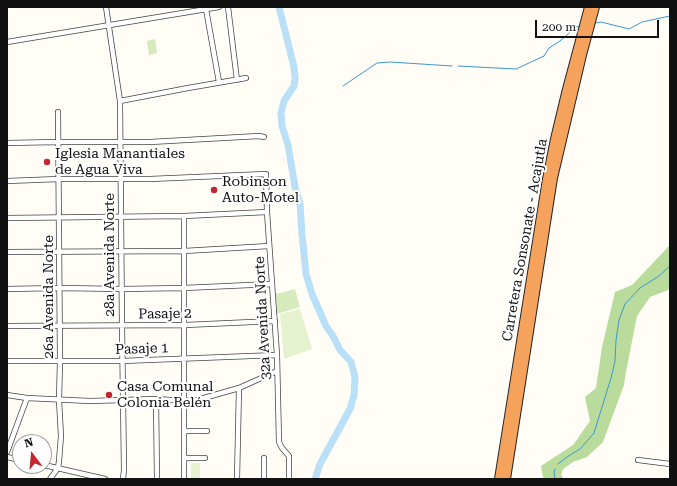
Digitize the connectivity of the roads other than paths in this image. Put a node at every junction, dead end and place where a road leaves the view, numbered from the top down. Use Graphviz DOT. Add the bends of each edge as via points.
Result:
graph roads {
  1 [pos="106,7"];
  2 [pos="219,7"];
  3 [pos="228,7"];
  4 [pos="588,7"];
  5 [pos="595,7"];
  6 [pos="206,9"];
  7 [pos="109,25"];
  8 [pos="7,42"];
  9 [pos="246,78"];
  10 [pos="237,80"];
  11 [pos="219,82"];
  12 [pos="120,101"];
  13 [pos="58,112"];
  14 [pos="264,137"];
  15 [pos="58,142"];
  16 [pos="121,142"];
  17 [pos="7,143"];
  18 [pos="59,179"];
  19 [pos="121,179"];
  20 [pos="7,181"];
  21 [pos="267,212"];
  22 [pos="184,216"];
  23 [pos="59,217"];
  24 [pos="120,217"];
  25 [pos="7,218"];
  26 [pos="269,246"];
  27 [pos="184,251"];
  28 [pos="7,252"];
  29 [pos="60,252"];
  30 [pos="121,252"];
  31 [pos="272,284"];
  32 [pos="59,288"];
  33 [pos="184,288"];
  34 [pos="7,289"];
  35 [pos="122,289"];
  36 [pos="275,321"];
  37 [pos="185,325"];
  38 [pos="7,326"];
  39 [pos="60,326"];
  40 [pos="122,326"];
  41 [pos="277,355"];
  42 [pos="185,359"];
  43 [pos="7,361"];
  44 [pos="60,361"];
  45 [pos="122,362"];
  46 [pos="278,371"];
  47 [pos="239,388"];
  48 [pos="7,395"];
  49 [pos="27,398"];
  50 [pos="156,399"];
  51 [pos="59,400"];
  52 [pos="123,400"];
  53 [pos="185,401"];
  54 [pos="185,430"];
  55 [pos="207,431"];
  56 [pos="7,452"];
  57 [pos="184,458"];
  58 [pos="205,458"];
  59 [pos="264,458"];
  60 [pos="638,460"];
  61 [pos="670,464"];
  62 [pos="52,467"];
  63 [pos="58,468"];
  64 [pos="82,473"];
  65 [pos="50,479"];
  66 [pos="81,479"];
  67 [pos="105,479"];
  68 [pos="123,479"];
  69 [pos="157,479"];
  70 [pos="184,479"];
  71 [pos="237,479"];
  72 [pos="264,479"];
  73 [pos="289,479"];
  74 [pos="499,479"];
  75 [pos="506,479"];
  1 -- 7 [label="street, 28a Avenida Norte"];
  2 -- 6 [label="street"];
  3 -- 10 [label="street"];
  4 -- 74 [label="highway, Carretera Sonsonate - Acajutla" via="547,179"];
  5 -- 75 [label="highway" via="553,178"];
  6 -- 7 [label="street"];
  6 -- 11 [label="street"];
  7 -- 8 [label="street"];
  7 -- 12 [label="street, 28a Avenida Norte"];
  9 -- 10 [label="street"];
  10 -- 11 [label="street"];
  11 -- 12 [label="street"];
  12 -- 16 [label="street, 28a Avenida Norte"];
  13 -- 15 [label="street, 26a Avenida Norte"];
  14 -- 16 [label="street"];
  15 -- 16 [label="street"];
  15 -- 17 [label="street"];
  15 -- 18 [label="street, 26a Avenida Norte"];
  16 -- 19 [label="street, 28a Avenida Norte"];
  18 -- 19 [label="street"];
  18 -- 20 [label="street"];
  18 -- 23 [label="street, 26a Avenida Norte"];
  19 -- 21 [label="street, 32a Avenida Norte" via="266,174"];
  19 -- 24 [label="street, 28a Avenida Norte"];
  21 -- 22 [label="street"];
  21 -- 26 [label="street, 32a Avenida Norte"];
  22 -- 24 [label="street"];
  22 -- 27 [label="street"];
  23 -- 24 [label="street"];
  23 -- 25 [label="street"];
  23 -- 29 [label="street, 26a Avenida Norte"];
  24 -- 30 [label="street, 28a Avenida Norte"];
  26 -- 27 [label="street"];
  26 -- 31 [label="street, 32a Avenida Norte"];
  27 -- 30 [label="street"];
  27 -- 33 [label="street"];
  28 -- 29 [label="street"];
  29 -- 30 [label="street"];
  29 -- 32 [label="street, 26a Avenida Norte"];
  30 -- 35 [label="street, 28a Avenida Norte"];
  31 -- 33 [label="street"];
  31 -- 36 [label="street, 32a Avenida Norte"];
  32 -- 34 [label="street"];
  32 -- 35 [label="street"];
  32 -- 39 [label="street, 26a Avenida Norte"];
  33 -- 35 [label="street"];
  33 -- 37 [label="street"];
  35 -- 40 [label="street, 28a Avenida Norte"];
  36 -- 37 [label="street, Pasaje 2"];
  36 -- 41 [label="street, 32a Avenida Norte"];
  37 -- 40 [label="street, Pasaje 2"];
  37 -- 42 [label="street"];
  38 -- 39 [label="street, Pasaje 2"];
  39 -- 40 [label="street, Pasaje 2"];
  39 -- 44 [label="street, 26a Avenida Norte"];
  40 -- 45 [label="street, 28a Avenida Norte"];
  41 -- 42 [label="street, Pasaje 1"];
  41 -- 46 [label="street, 32a Avenida Norte"];
  42 -- 45 [label="street, Pasaje 1"];
  42 -- 53 [label="street"];
  43 -- 44 [label="street, Pasaje 1"];
  44 -- 45 [label="street, Pasaje 1"];
  44 -- 51 [label="street, 26a Avenida Norte"];
  45 -- 52 [label="street, 28a Avenida Norte"];
  46 -- 47 [label="street"];
  46 -- 73 [label="street, 32a Avenida Norte" via="279,442 289,456"];
  47 -- 53 [label="street" via="203,399"];
  47 -- 71 [label="street"];
  48 -- 49 [label="street"];
  49 -- 51 [label="street"];
  49 -- 56 [label="street"];
  50 -- 52 [label="street"];
  50 -- 53 [label="street"];
  50 -- 69 [label="street"];
  51 -- 52 [label="street"];
  51 -- 63 [label="street, 26a Avenida Norte" via="61,436"];
  52 -- 68 [label="street, 28a Avenida Norte"];
  53 -- 54 [label="street"];
  54 -- 55 [label="street"];
  54 -- 57 [label="street"];
  57 -- 58 [label="street"];
  57 -- 70 [label="street"];
  59 -- 72 [label="street"];
  60 -- 61 [label="street"];
  62 -- 63 [label="street"];
  63 -- 64 [label="street"];
  63 -- 65 [label="street"];
  64 -- 66 [label="street"];
  64 -- 67 [label="street"];
}
